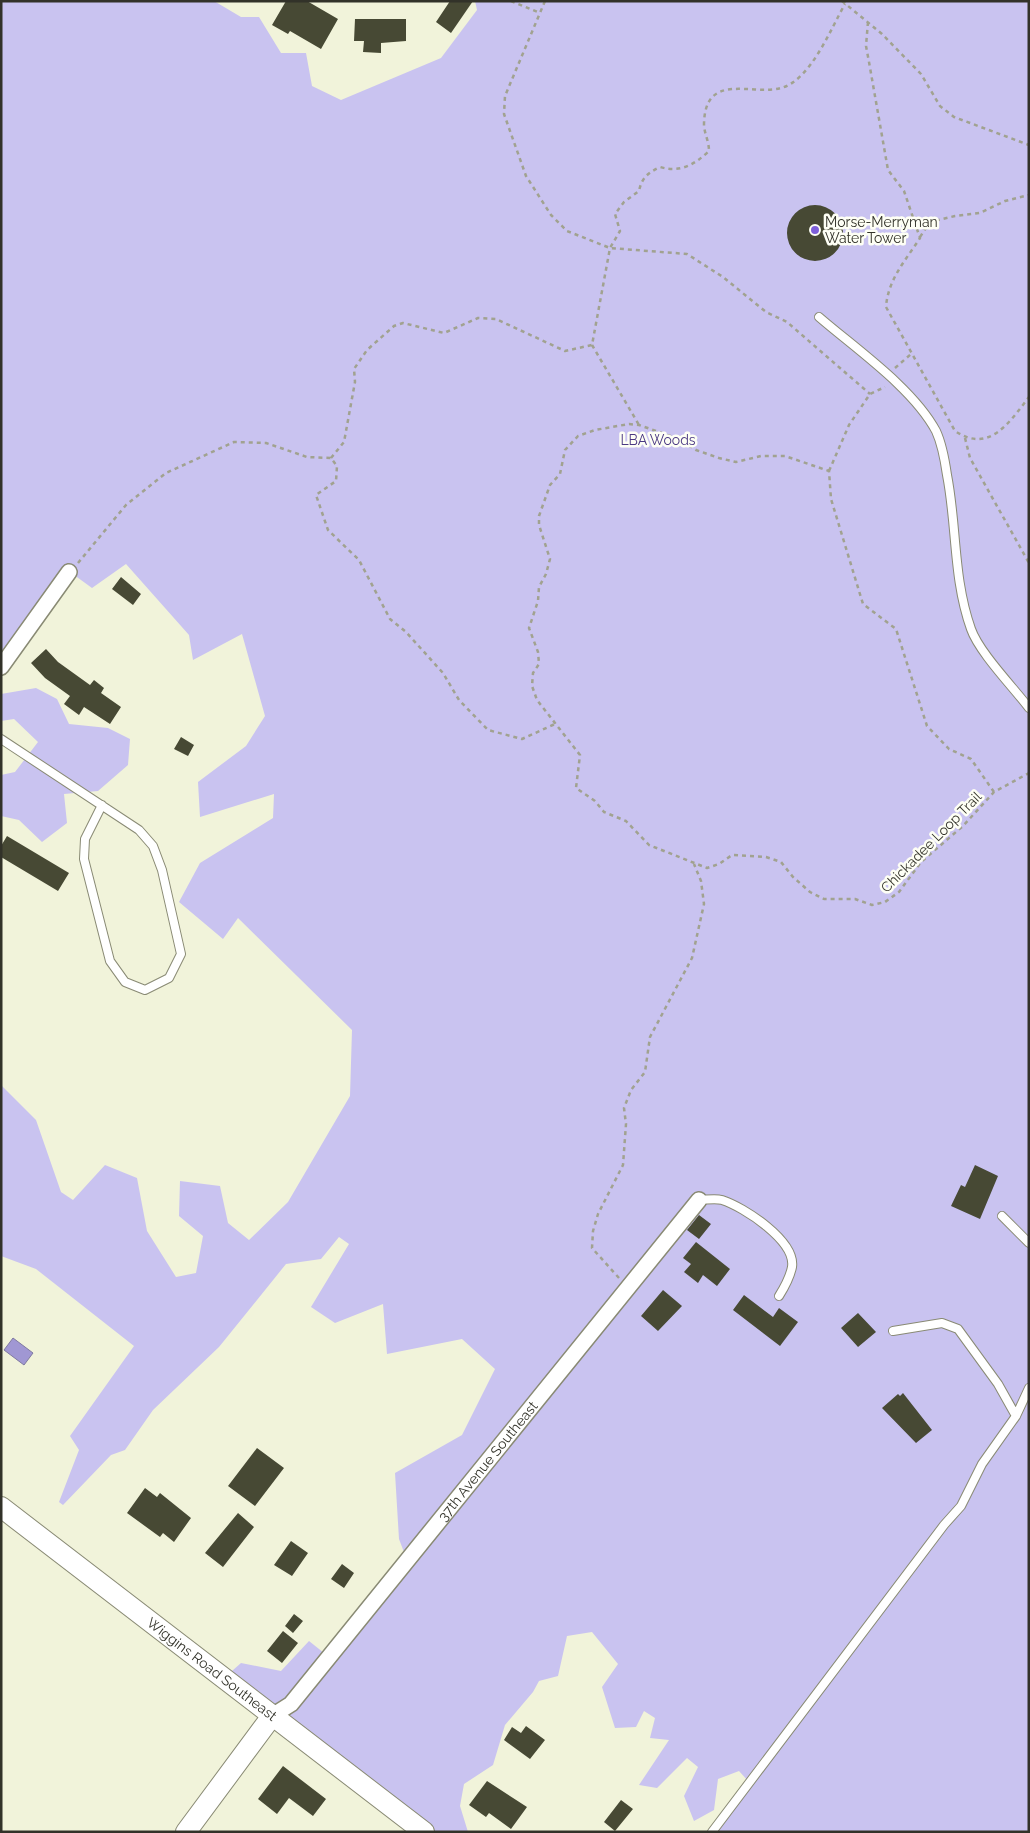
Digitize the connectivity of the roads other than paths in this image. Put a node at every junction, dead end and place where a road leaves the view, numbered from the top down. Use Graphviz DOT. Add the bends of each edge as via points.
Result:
graph roads {
  1 [pos="819,317"];
  2 [pos="70,572"];
  3 [pos="1,668"];
  4 [pos="1029,708"];
  5 [pos="1,739"];
  6 [pos="102,805"];
  7 [pos="698,1200"];
  8 [pos="1002,1216"];
  9 [pos="1029,1243"];
  10 [pos="779,1296"];
  11 [pos="893,1331"];
  12 [pos="1029,1388"];
  13 [pos="1016,1416"];
  14 [pos="1,1507"];
  15 [pos="272,1716"];
  16 [pos="186,1832"];
  17 [pos="424,1832"];
  18 [pos="712,1832"];
  1 -- 4 [label="lane" via="889,374 936,432 946,464 962,603 971,631"];
  2 -- 3 [label="street"];
  5 -- 6 [label="lane"];
  6 -- 6 [label="lane" via="139,830 153,846 162,870 181,954 168,978 145,990 125,982 110,961 84,859 85,839"];
  7 -- 10 [label="lane" via="732,1204 778,1236 791,1258 792,1267"];
  7 -- 15 [label="street, 37th Avenue Southeast" via="291,1704"];
  8 -- 9 [label="lane"];
  11 -- 13 [label="lane" via="942,1323 958,1329 998,1384"];
  12 -- 13 [label="lane"];
  13 -- 18 [label="lane" via="982,1464 961,1506"];
  14 -- 15 [label="street, Wiggins Road Southeast"];
  15 -- 16 [label="street"];
  15 -- 17 [label="street, Wiggins Road Southeast"];
}
